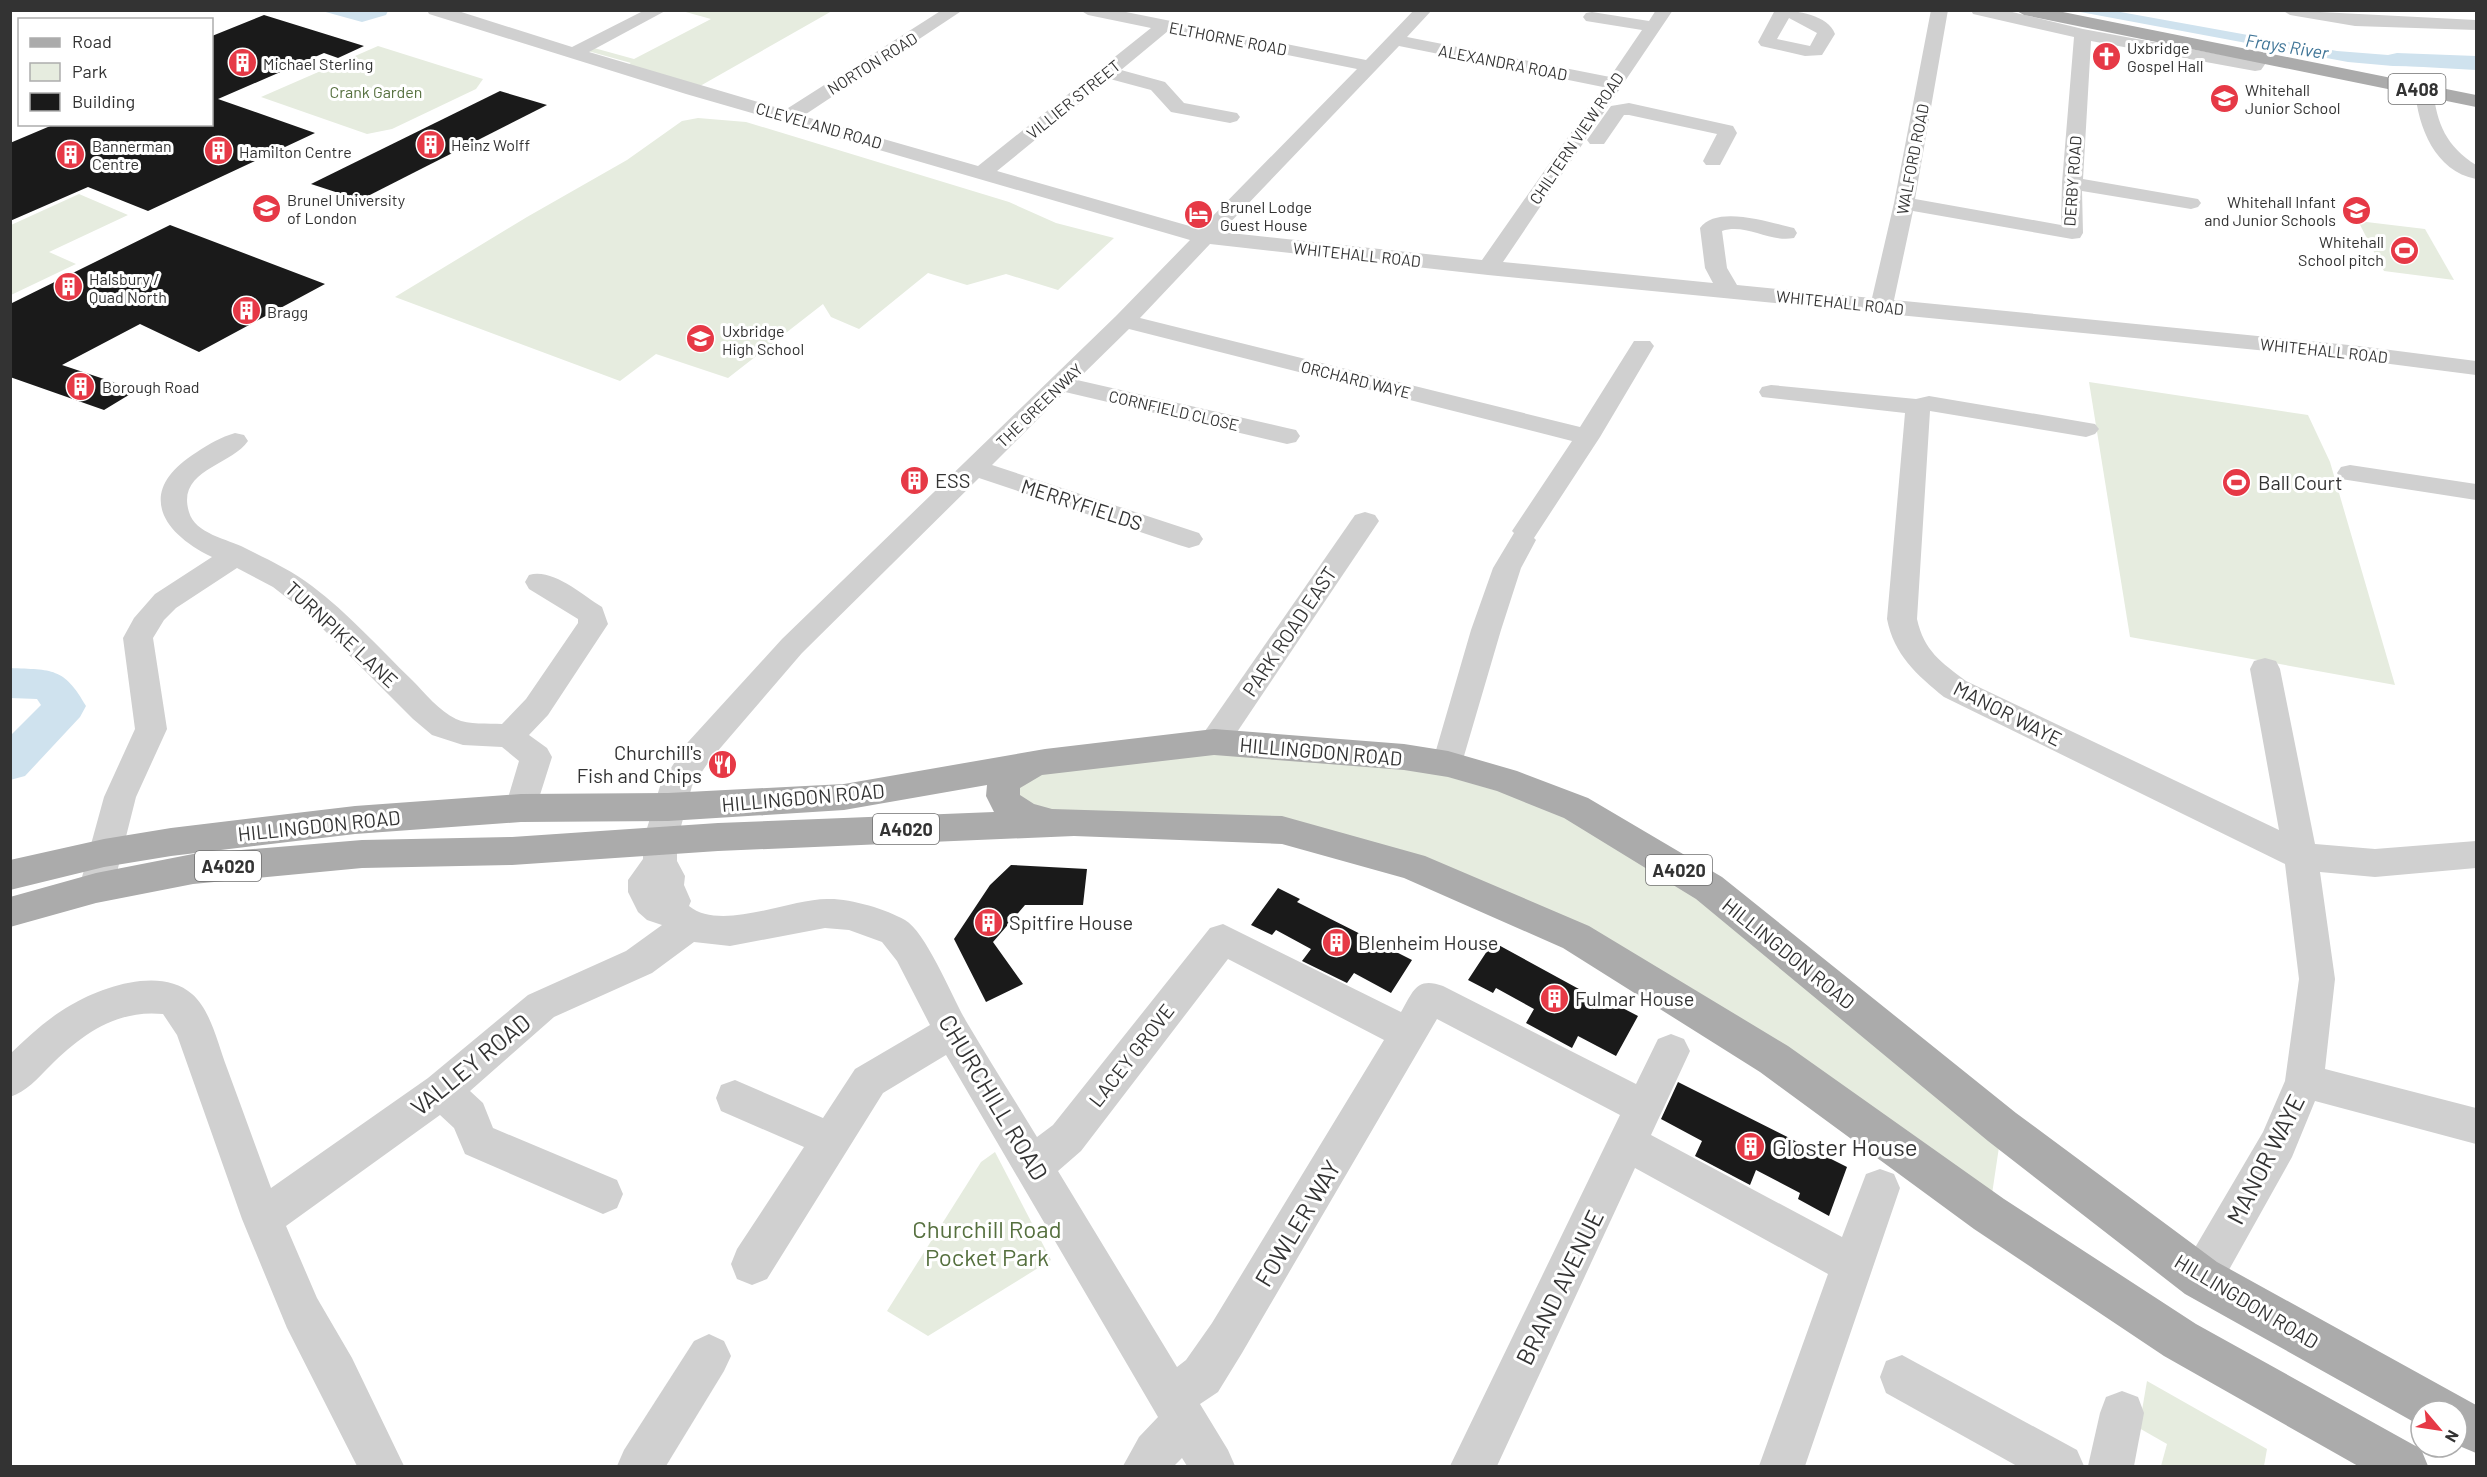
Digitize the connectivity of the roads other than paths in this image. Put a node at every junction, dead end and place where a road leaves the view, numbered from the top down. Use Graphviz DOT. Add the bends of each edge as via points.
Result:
graph roads {
  1 [pos="435,10"];
  2 [pos="659,10"];
  3 [pos="955,10"];
  4 [pos="1088,10"];
  5 [pos="1424,10"];
  6 [pos="1665,10"];
  7 [pos="1940,10"];
  8 [pos="1979,10"];
  9 [pos="2024,10"];
  10 [pos="2290,10"];
  11 [pos="1592,17"];
  12 [pos="2476,25"];
  13 [pos="1164,26"];
  14 [pos="1653,27"];
  15 [pos="2083,34"];
  16 [pos="1394,40"];
  17 [pos="573,53"];
  18 [pos="2261,57"];
  19 [pos="1368,66"];
  20 [pos="1107,72"];
  21 [pos="1612,83"];
  22 [pos="2424,90"];
  23 [pos="2476,101"];
  24 [pos="789,116"];
  25 [pos="1230,117"];
  26 [pos="1571,147"];
  27 [pos="1713,161"];
  28 [pos="983,171"];
  29 [pos="2476,172"];
  30 [pos="2073,183"];
  31 [pos="1904,203"];
  32 [pos="2191,203"];
  33 [pos="1786,233"];
  34 [pos="1204,237"];
  35 [pos="1488,267"];
  36 [pos="1728,290"];
  37 [pos="1881,307"];
  38 [pos="1124,321"];
  39 [pos="1642,346"];
  40 [pos="2476,368"];
  41 [pos="1060,384"];
  42 [pos="1771,392"];
  43 [pos="1918,407"];
  44 [pos="2086,429"];
  45 [pos="1287,436"];
  46 [pos="1587,436"];
  47 [pos="235,441"];
  48 [pos="974,468"];
  49 [pos="2350,473"];
  50 [pos="2476,492"];
  51 [pos="1365,521"];
  52 [pos="1189,539"];
  53 [pos="237,555"];
  54 [pos="539,582"];
  55 [pos="2265,669"];
  56 [pos="509,736"];
  57 [pos="1214,742"];
  58 [pos="1045,762"];
  59 [pos="1448,764"];
  60 [pos="668,807"];
  61 [pos="521,808"];
  62 [pos="1074,822"];
  63 [pos="660,852"];
  64 [pos="104,853"];
  65 [pos="2476,854"];
  66 [pos="2301,856"];
  67 [pos="10,874"];
  68 [pos="96,888"];
  69 [pos="10,912"];
  70 [pos="679,919"];
  71 [pos="952,1031"];
  72 [pos="1407,1034"];
  73 [pos="1671,1051"];
  74 [pos="10,1080"];
  75 [pos="2304,1081"];
  76 [pos="442,1091"];
  77 [pos="735,1098"];
  78 [pos="1637,1126"];
  79 [pos="2476,1126"];
  80 [pos="831,1140"];
  81 [pos="1034,1164"];
  82 [pos="1880,1188"];
  83 [pos="603,1194"];
  84 [pos="262,1219"];
  85 [pos="752,1264"];
  86 [pos="1853,1265"];
  87 [pos="2201,1278"];
  88 [pos="709,1356"];
  89 [pos="1902,1377"];
  90 [pos="2419,1399"];
  91 [pos="1177,1411"];
  92 [pos="2122,1413"];
  93 [pos="381,1467"];
  94 [pos="640,1467"];
  95 [pos="1146,1467"];
  96 [pos="1212,1467"];
  97 [pos="1473,1467"];
  98 [pos="1782,1467"];
  99 [pos="2061,1467"];
  100 [pos="2111,1467"];
  101 [pos="2404,1467"];
  1 -- 17 [label="street, CLEVELAND ROAD"];
  2 -- 17 [label="street"];
  3 -- 24 [label="street, NORTON ROAD"];
  4 -- 13 [label="street, ELTHORNE ROAD"];
  5 -- 16 [label="street, THE GREENWAY"];
  6 -- 14 [label="street, CHILTERN VIEW ROAD"];
  7 -- 31 [label="street, WALFORD ROAD"];
  8 -- 15 [label="street"];
  9 -- 18 [label="main road, A408"];
  10 -- 12 [label="street" via="2355,21"];
  11 -- 14 [label="street"];
  13 -- 19 [label="street, ELTHORNE ROAD"];
  13 -- 20 [label="street, VILLIER STREET"];
  14 -- 21 [label="street, CHILTERN VIEW ROAD"];
  15 -- 18 [label="street" via="2255,66"];
  15 -- 30 [label="street, DERBY ROAD"];
  16 -- 19 [label="street, THE GREENWAY"];
  16 -- 21 [label="street, ALEXANDRA ROAD"];
  17 -- 24 [label="street, CLEVELAND ROAD"];
  18 -- 22 [label="main road, A408"];
  19 -- 34 [label="street, THE GREENWAY"];
  20 -- 25 [label="street" via="1158,86 1178,108"];
  20 -- 28 [label="street, VILLIER STREET"];
  21 -- 26 [label="street, CHILTERN VIEW ROAD"];
  22 -- 23 [label="main road, A408"];
  22 -- 29 [label="street" via="2426,118 2435,140"];
  24 -- 28 [label="street, CLEVELAND ROAD"];
  26 -- 27 [label="street" via="1592,145 1618,110 1629,109 1726,130"];
  26 -- 35 [label="street, CHILTERN VIEW ROAD"];
  28 -- 34 [label="street, CLEVELAND ROAD"];
  30 -- 31 [label="street, DERBY ROAD" via="2072,233"];
  30 -- 32 [label="street"];
  31 -- 37 [label="street, WALFORD ROAD"];
  33 -- 36 [label="street" via="1734,223 1711,228 1716,268"];
  34 -- 35 [label="street, WHITEHALL ROAD"];
  34 -- 38 [label="street, THE GREENWAY"];
  35 -- 36 [label="street, WHITEHALL ROAD"];
  36 -- 37 [label="street, WHITEHALL ROAD"];
  37 -- 40 [label="street, WHITEHALL ROAD" via="2360,352"];
  38 -- 41 [label="street, THE GREENWAY"];
  38 -- 46 [label="street, ORCHARD WAYE"];
  39 -- 46 [label="street"];
  41 -- 45 [label="street, CORNFIELD CLOSE"];
  41 -- 48 [label="street, THE GREENWAY"];
  42 -- 43 [label="street"];
  43 -- 44 [label="street" via="1929,403"];
  43 -- 66 [label="street, MANOR WAYE" via="1902,619 1905,640 1922,662 1955,688"];
  46 -- 59 [label="street" via="1507,568"];
  47 -- 53 [label="street, TURNPIKE LANE" via="183,476 174,508 176,518 192,535"];
  48 -- 52 [label="street, MERRYFIELDS"];
  48 -- 60 [label="street, THE GREENWAY" via="754,685 688,766"];
  49 -- 50 [label="street"];
  51 -- 57 [label="street, PARK ROAD EAST"];
  53 -- 56 [label="street, TURNPIKE LANE" via="287,580 419,706 450,730"];
  53 -- 64 [label="street" via="162,604 140,630 151,729 120,797"];
  54 -- 56 [label="street" via="592,614 593,624 537,707"];
  55 -- 66 [label="street"];
  56 -- 61 [label="street" via="536,757"];
  57 -- 58 [label="main road, HILLINGDON ROAD / A4020"];
  57 -- 59 [label="main road, HILLINGDON ROAD / A4020"];
  58 -- 60 [label="main road, HILLINGDON ROAD / A4020" via="844,797"];
  58 -- 62 [label="main road, A4020" via="1011,774 1002,785 1001,796 1008,807 1020,814"];
  59 -- 87 [label="main road, HILLINGDON ROAD / A4020" via="1505,780 1576,808 1709,888 2002,1127"];
  60 -- 61 [label="main road, HILLINGDON ROAD / A4020"];
  60 -- 63 [label="street, THE GREENWAY"];
  61 -- 64 [label="main road, HILLINGDON ROAD / A4020" via="355,820"];
  62 -- 63 [label="main road, HILLINGDON ROAD / A4020"];
  62 -- 101 [label="main road, HILLINGDON ROAD / A4020" via="1282,830 1412,866 1576,937 1774,1059 1989,1214 2180,1340"];
  63 -- 68 [label="main road, HILLINGDON ROAD / A4020" via="362,854 194,869"];
  63 -- 70 [label="street"];
  64 -- 67 [label="main road, HILLINGDON ROAD / A4020"];
  64 -- 68 [label="street"];
  65 -- 66 [label="street, MANOR WAYE" via="2374,863"];
  66 -- 75 [label="street, MANOR WAYE" via="2317,979"];
  68 -- 69 [label="main road, HILLINGDON ROAD / A4020"];
  70 -- 71 [label="street, CHURCHILL ROAD" via="730,931 825,913 850,915 894,931 910,950"];
  70 -- 76 [label="street, VALLEY ROAD" via="639,962 541,1006"];
  71 -- 80 [label="street" via="869,1081"];
  71 -- 81 [label="street, CHURCHILL ROAD"];
  72 -- 78 [label="street, FOWLER WAY" via="1430,997"];
  72 -- 81 [label="street, LACEY GROVE" via="1223,939 1067,1138"];
  72 -- 91 [label="street, FOWLER WAY" via="1227,1338"];
  73 -- 78 [label="street, BRAND AVENUE"];
  74 -- 84 [label="street" via="78,1018 112,1002 152,997 175,1002 188,1017"];
  75 -- 79 [label="street"];
  75 -- 87 [label="street, MANOR WAYE" via="2278,1144"];
  76 -- 83 [label="street" via="469,1116 479,1141"];
  76 -- 84 [label="street, VALLEY ROAD"];
  77 -- 80 [label="street"];
  78 -- 86 [label="street"];
  78 -- 97 [label="street, BRAND AVENUE"];
  80 -- 85 [label="street"];
  81 -- 91 [label="street, CHURCHILL ROAD"];
  82 -- 86 [label="street"];
  84 -- 93 [label="street" via="302,1313"];
  86 -- 98 [label="street"];
  87 -- 90 [label="main road, HILLINGDON ROAD / A4020"];
  88 -- 94 [label="street"];
  89 -- 99 [label="street"];
  91 -- 95 [label="street, FOWLER WAY"];
  91 -- 96 [label="street, CHURCHILL ROAD"];
  92 -- 100 [label="street"];
}
